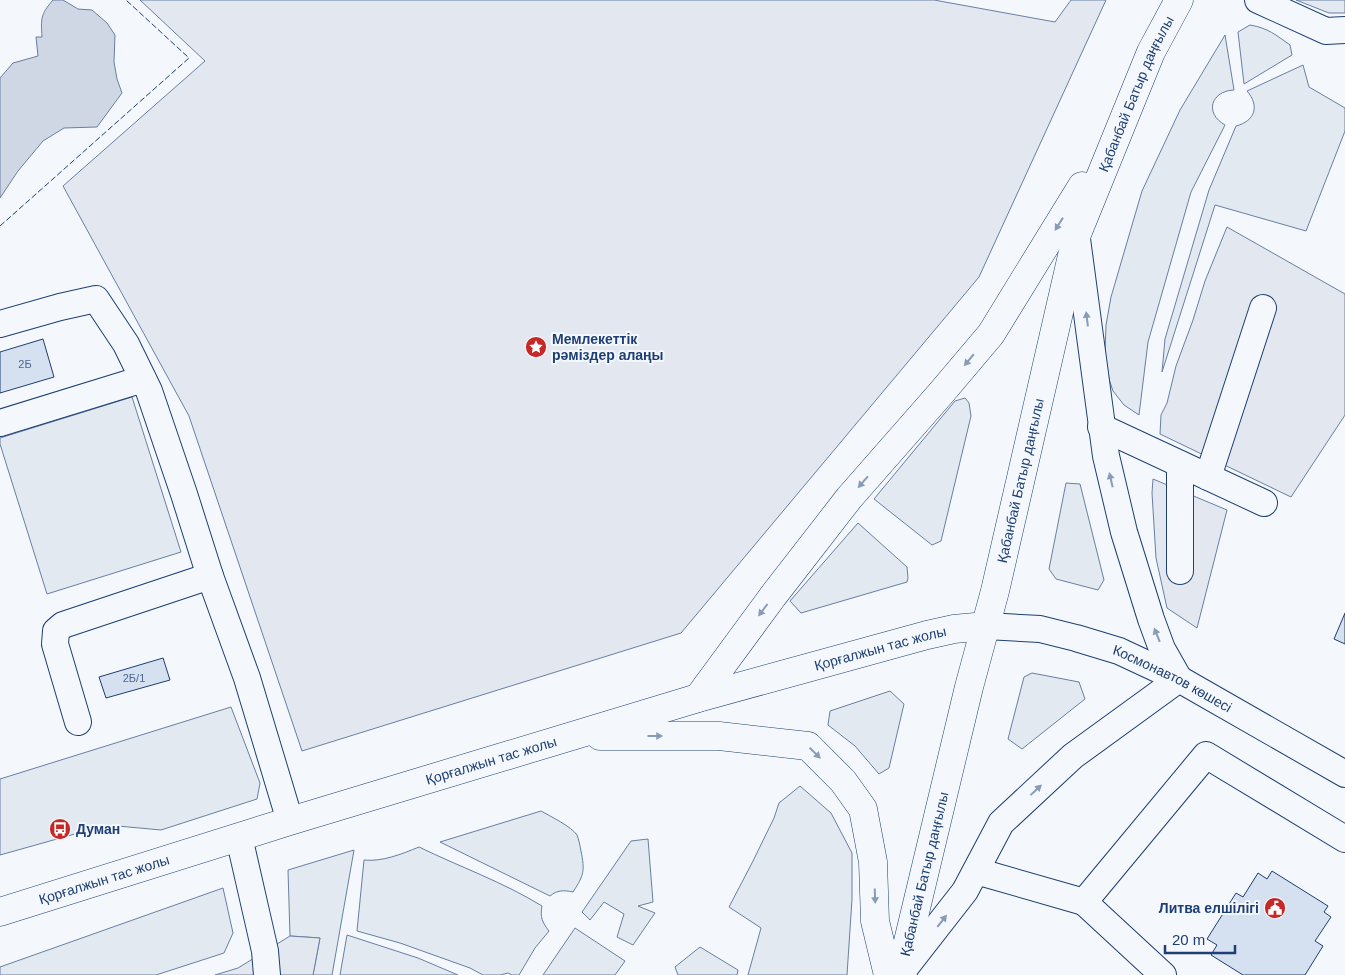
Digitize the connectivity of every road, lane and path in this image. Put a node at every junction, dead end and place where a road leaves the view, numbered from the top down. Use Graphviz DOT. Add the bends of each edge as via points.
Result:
graph roads {
  1 [pos="1179,0"];
  2 [pos="1258,0"];
  3 [pos="1345,30"];
  4 [pos="1122,124"];
  5 [pos="1077,234"];
  6 [pos="1263,308"];
  7 [pos="0,324"];
  8 [pos="143,379"];
  9 [pos="0,423"];
  10 [pos="1101,427"];
  11 [pos="1180,464"];
  12 [pos="1208,477"];
  13 [pos="1264,503"];
  14 [pos="1180,571"];
  15 [pos="210,576"];
  16 [pos="986,626"];
  17 [pos="1179,679"];
  18 [pos="698,698"];
  19 [pos="78,722"];
  20 [pos="571,736"];
  21 [pos="1345,774"];
  22 [pos="290,821"];
  23 [pos="240,836"];
  24 [pos="1345,839"];
  25 [pos="976,871"];
  26 [pos="1084,902"];
  27 [pos="0,912"];
  28 [pos="898,974"];
  29 [pos="267,975"];
  30 [pos="1163,975"];
  1 -- 4 [label="main road, Қабанбай Батыр даңғылы" via="1151,52"];
  2 -- 3 [label="street" via="1326,31"];
  4 -- 5 [label="main road, Қабанбай Батыр даңғылы"];
  4 -- 18 [label="main road, one-way" via="992,334 849,498"];
  10 -- 5 [label="street, one-way"];
  5 -- 16 [label="main road, Қабанбай Батыр даңғылы"];
  6 -- 12 [label="street"];
  7 -- 8 [label="street" via="96,299 126,344"];
  8 -- 9 [label="street"];
  8 -- 15 [label="street"];
  10 -- 11 [label="street"];
  17 -- 10 [label="street, one-way" via="1162,649 1124,532"];
  11 -- 12 [label="street"];
  11 -- 14 [label="street"];
  12 -- 13 [label="street"];
  15 -- 19 [label="street" via="63,625 56,631 55,644"];
  15 -- 22 [label="street" via="247,678"];
  16 -- 17 [label="street, Космонавтов көшесі" via="1040,629 1076,638 1119,651"];
  16 -- 18 [label="main road, Қорғалжын тас жолы" via="927,635"];
  16 -- 28 [label="main road, Қабанбай Батыр даңғылы"];
  17 -- 21 [label="street, Космонавтов көшесі"];
  25 -- 17 [label="street, one-way" via="1001,823 1073,756"];
  18 -- 20 [label="main road, Қорғалжын тас жолы"];
  20 -- 22 [label="main road, Қорғалжын тас жолы"];
  20 -- 28 [label="main road, one-way" via="719,736 808,746 843,781 863,809 873,862 876,921"];
  22 -- 23 [label="main road, Қорғалжын тас жолы"];
  23 -- 27 [label="main road, Қорғалжын тас жолы"];
  23 -- 29 [label="street" via="265,951"];
  24 -- 26 [label="street" via="1206,755"];
  25 -- 26 [label="street"];
  28 -- 25 [label="street, one-way" via="965,891"];
  26 -- 30 [label="street"];
}
